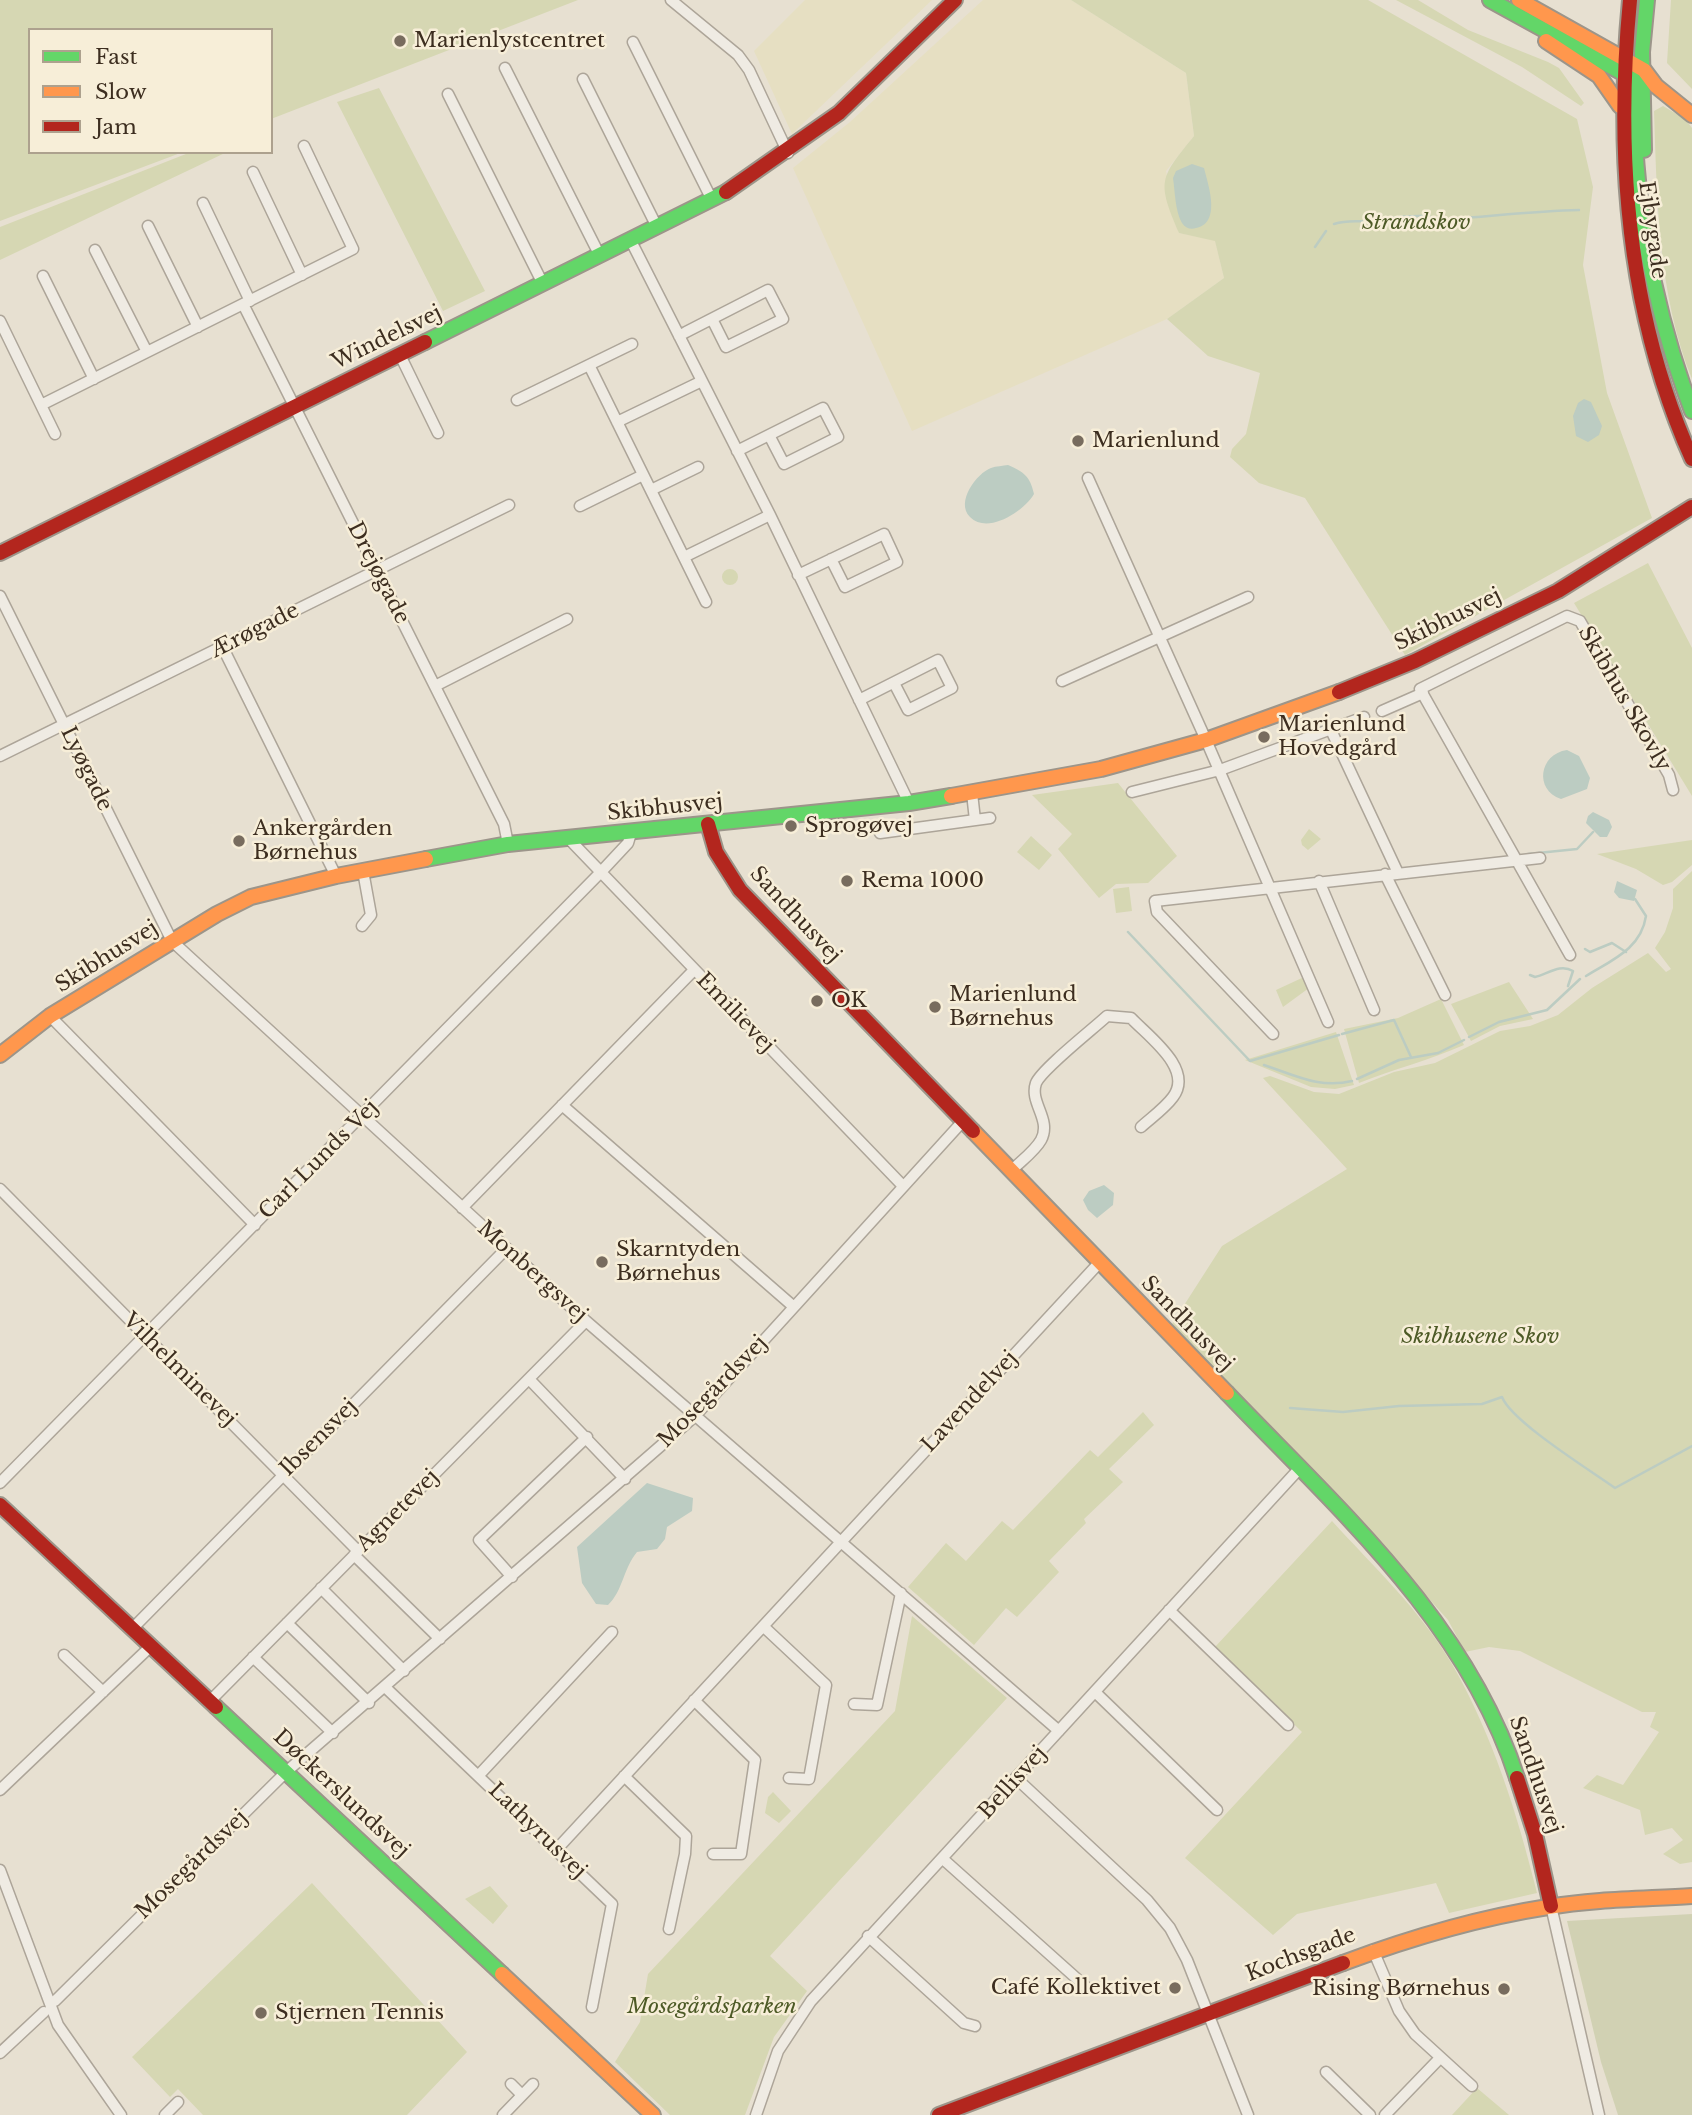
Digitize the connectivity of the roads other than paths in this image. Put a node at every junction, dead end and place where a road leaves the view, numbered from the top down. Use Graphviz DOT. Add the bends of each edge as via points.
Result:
graph roads {
  1 [pos="671,0"];
  2 [pos="954,0"];
  3 [pos="1518,0"];
  4 [pos="1630,0"];
  5 [pos="1647,0"];
  6 [pos="1494,2"];
  7 [pos="633,42"];
  8 [pos="505,68"];
  9 [pos="1638,75"];
  10 [pos="583,79"];
  11 [pos="448,94"];
  12 [pos="1621,108"];
  13 [pos="1692,115"];
  14 [pos="304,146"];
  15 [pos="788,153"];
  16 [pos="253,172"];
  17 [pos="712,200"];
  18 [pos="203,203"];
  19 [pos="148,226"];
  20 [pos="657,228"];
  21 [pos="631,241"];
  22 [pos="95,250"];
  23 [pos="600,256"];
  24 [pos="302,275"];
  25 [pos="43,276"];
  26 [pos="543,284"];
  27 [pos="247,302"];
  28 [pos="712,319"];
  29 [pos="0,321"];
  30 [pos="198,327"];
  31 [pos="679,335"];
  32 [pos="632,344"];
  33 [pos="147,352"];
  34 [pos="400,355"];
  35 [pos="589,365"];
  36 [pos="94,379"];
  37 [pos="702,381"];
  38 [pos="517,400"];
  39 [pos="41,405"];
  40 [pos="295,406"];
  41 [pos="1692,411"];
  42 [pos="617,422"];
  43 [pos="438,433"];
  44 [pos="55,434"];
  45 [pos="769,435"];
  46 [pos="737,451"];
  47 [pos="1692,459"];
  48 [pos="698,467"];
  49 [pos="643,475"];
  50 [pos="1088,478"];
  51 [pos="651,490"];
  52 [pos="509,505"];
  53 [pos="580,506"];
  54 [pos="1692,507"];
  55 [pos="770,516"];
  56 [pos="0,552"];
  57 [pos="684,557"];
  58 [pos="831,559"];
  59 [pos="376,570"];
  60 [pos="798,575"];
  61 [pos="0,596"];
  62 [pos="1248,597"];
  63 [pos="706,602"];
  64 [pos="567,619"];
  65 [pos="1159,637"];
  66 [pos="223,648"];
  67 [pos="1062,681"];
  68 [pos="894,683"];
  69 [pos="435,686"];
  70 [pos="1423,693"];
  71 [pos="859,700"];
  72 [pos="1382,711"];
  73 [pos="1364,717"];
  74 [pos="64,724"];
  75 [pos="1330,728"];
  76 [pos="1206,740"];
  77 [pos="0,756"];
  78 [pos="1220,770"];
  79 [pos="1673,790"];
  80 [pos="1132,792"];
  81 [pos="972,793"];
  82 [pos="909,803"];
  83 [pos="990,818"];
  84 [pos="975,820"];
  85 [pos="708,824"];
  86 [pos="631,833"];
  87 [pos="880,833"];
  88 [pos="569,839"];
  89 [pos="508,844"];
  90 [pos="1540,858"];
  91 [pos="1516,860"];
  92 [pos="363,871"];
  93 [pos="600,873"];
  94 [pos="1398,873"];
  95 [pos="1385,874"];
  96 [pos="336,876"];
  97 [pos="1319,881"];
  98 [pos="1269,887"];
  99 [pos="362,926"];
  100 [pos="172,941"];
  101 [pos="1570,955"];
  102 [pos="694,970"];
  103 [pos="1445,995"];
  104 [pos="1374,1010"];
  105 [pos="50,1016"];
  106 [pos="1328,1023"];
  107 [pos="1273,1034"];
  108 [pos="0,1055"];
  109 [pos="562,1105"];
  110 [pos="362,1117"];
  111 [pos="963,1121"];
  112 [pos="1141,1127"];
  113 [pos="1011,1171"];
  114 [pos="903,1186"];
  115 [pos="0,1189"];
  116 [pos="461,1208"];
  117 [pos="255,1225"];
  118 [pos="506,1249"];
  119 [pos="1099,1263"];
  120 [pos="794,1307"];
  121 [pos="586,1321"];
  122 [pos="144,1336"];
  123 [pos="529,1379"];
  124 [pos="695,1416"];
  125 [pos="587,1437"];
  126 [pos="1299,1469"];
  127 [pos="283,1474"];
  128 [pos="625,1479"];
  129 [pos="0,1483"];
  130 [pos="0,1505"];
  131 [pos="841,1541"];
  132 [pos="356,1553"];
  133 [pos="512,1577"];
  134 [pos="321,1588"];
  135 [pos="901,1593"];
  136 [pos="1169,1610"];
  137 [pos="287,1623"];
  138 [pos="764,1627"];
  139 [pos="132,1629"];
  140 [pos="612,1632"];
  141 [pos="440,1639"];
  142 [pos="151,1646"];
  143 [pos="64,1655"];
  144 [pos="253,1657"];
  145 [pos="404,1671"];
  146 [pos="386,1688"];
  147 [pos="103,1692"];
  148 [pos="1095,1692"];
  149 [pos="210,1700"];
  150 [pos="694,1700"];
  151 [pos="369,1703"];
  152 [pos="854,1704"];
  153 [pos="1287,1726"];
  154 [pos="1059,1731"];
  155 [pos="333,1733"];
  156 [pos="286,1772"];
  157 [pos="479,1775"];
  158 [pos="624,1776"];
  159 [pos="789,1778"];
  160 [pos="1017,1779"];
  161 [pos="0,1790"];
  162 [pos="1217,1810"];
  163 [pos="556,1849"];
  164 [pos="713,1854"];
  165 [pos="943,1860"];
  166 [pos="0,1870"];
  167 [pos="1692,1896"];
  168 [pos="1552,1906"];
  169 [pos="669,1928"];
  170 [pos="868,1936"];
  171 [pos="1373,1950"];
  172 [pos="1085,1986"];
  173 [pos="55,2001"];
  174 [pos="592,2007"];
  175 [pos="44,2012"];
  176 [pos="1206,2012"];
  177 [pos="975,2026"];
  178 [pos="0,2053"];
  179 [pos="1440,2058"];
  180 [pos="1326,2072"];
  181 [pos="511,2084"];
  182 [pos="533,2084"];
  183 [pos="1472,2086"];
  184 [pos="522,2095"];
  185 [pos="178,2102"];
  186 [pos="1244,2114"];
  187 [pos="121,2115"];
  188 [pos="164,2115"];
  189 [pos="503,2115"];
  190 [pos="653,2115"];
  191 [pos="757,2115"];
  192 [pos="939,2115"];
  193 [pos="1370,2115"];
  194 [pos="1385,2115"];
  195 [pos="1599,2115"];
  1 -- 15 [label="street" via="738,55"];
  2 -- 15 [label="street, Windelsvej" via="878,78"];
  3 -- 9 [label="street"];
  4 -- 9 [label="street, Ejbygade"];
  5 -- 9 [label="street, Ejbygade"];
  6 -- 9 [label="street"];
  6 -- 12 [label="street" via="1514,22 1604,77"];
  7 -- 17 [label="street"];
  8 -- 23 [label="street"];
  9 -- 12 [label="street, Ejbygade"];
  9 -- 13 [label="street"];
  9 -- 41 [label="street, Ejbygade" via="1644,229 1676,370"];
  10 -- 20 [label="street"];
  11 -- 26 [label="street"];
  12 -- 47 [label="street, Ejbygade" via="1622,176 1639,290 1655,358"];
  14 -- 24 [label="street" via="354,249"];
  15 -- 17 [label="street, Windelsvej"];
  16 -- 24 [label="street"];
  17 -- 20 [label="street, Windelsvej"];
  18 -- 27 [label="street, Drejøgade"];
  19 -- 30 [label="street"];
  20 -- 21 [label="street, Windelsvej"];
  21 -- 23 [label="street, Windelsvej"];
  21 -- 31 [label="street"];
  22 -- 33 [label="street"];
  23 -- 26 [label="street, Windelsvej"];
  24 -- 27 [label="street"];
  25 -- 36 [label="street"];
  26 -- 34 [label="street, Windelsvej"];
  27 -- 30 [label="street"];
  27 -- 40 [label="street, Drejøgade"];
  28 -- 28 [label="street" via="768,290 783,318 726,347"];
  28 -- 31 [label="street"];
  29 -- 39 [label="street"];
  30 -- 33 [label="street"];
  31 -- 37 [label="street"];
  32 -- 35 [label="street"];
  33 -- 36 [label="street"];
  34 -- 40 [label="street, Windelsvej"];
  34 -- 43 [label="street"];
  35 -- 38 [label="street"];
  35 -- 42 [label="street"];
  36 -- 39 [label="street"];
  37 -- 42 [label="street"];
  37 -- 46 [label="street"];
  39 -- 44 [label="street"];
  40 -- 56 [label="street, Windelsvej"];
  40 -- 59 [label="street, Drejøgade"];
  42 -- 49 [label="street"];
  45 -- 45 [label="street" via="823,408 838,437 784,464"];
  45 -- 46 [label="street"];
  46 -- 55 [label="street"];
  48 -- 51 [label="street"];
  49 -- 51 [label="street"];
  49 -- 53 [label="street"];
  50 -- 65 [label="street"];
  51 -- 57 [label="street"];
  52 -- 59 [label="street, Ærøgade"];
  54 -- 76 [label="street, Skibhusvej" via="1558,591 1415,661"];
  55 -- 57 [label="street"];
  55 -- 60 [label="street"];
  57 -- 63 [label="street"];
  58 -- 58 [label="street" via="884,534 897,562 845,587"];
  58 -- 60 [label="street"];
  59 -- 66 [label="street, Ærøgade"];
  59 -- 69 [label="street, Drejøgade"];
  60 -- 71 [label="street"];
  61 -- 74 [label="street, Lyøgade"];
  62 -- 65 [label="street"];
  64 -- 69 [label="street"];
  65 -- 67 [label="street"];
  65 -- 76 [label="street"];
  66 -- 74 [label="street, Ærøgade"];
  66 -- 96 [label="street"];
  68 -- 68 [label="street" via="938,660 952,688 908,710"];
  68 -- 71 [label="street"];
  69 -- 89 [label="street, Drejøgade" via="504,824"];
  70 -- 72 [label="street, Skibhus Skovly"];
  70 -- 79 [label="street, Skibhus Skovly" via="1420,689 1574,616 1662,763"];
  70 -- 91 [label="street"];
  71 -- 82 [label="street"];
  73 -- 75 [label="street"];
  74 -- 77 [label="street, Ærøgade"];
  74 -- 100 [label="street, Lyøgade"];
  75 -- 78 [label="street"];
  75 -- 94 [label="street"];
  76 -- 78 [label="street"];
  76 -- 81 [label="street, Skibhusvej" via="1101,769"];
  78 -- 80 [label="street"];
  78 -- 98 [label="street"];
  81 -- 82 [label="street, Skibhusvej"];
  81 -- 84 [label="street"];
  82 -- 85 [label="street, Skibhusvej"];
  83 -- 84 [label="street"];
  84 -- 87 [label="street"];
  85 -- 86 [label="street, Skibhusvej"];
  85 -- 111 [label="street, Sandhusvej" via="716,852 740,890"];
  86 -- 88 [label="street, Skibhusvej"];
  86 -- 93 [label="street, Carl Lunds Vej" via="628,843"];
  88 -- 89 [label="street, Skibhusvej"];
  88 -- 93 [label="street, Emilievej"];
  89 -- 92 [label="street, Skibhusvej"];
  90 -- 91 [label="street"];
  91 -- 94 [label="street"];
  91 -- 101 [label="street"];
  92 -- 96 [label="street, Skibhusvej"];
  92 -- 99 [label="street" via="372,915"];
  93 -- 102 [label="street, Emilievej"];
  93 -- 110 [label="street, Carl Lunds Vej"];
  94 -- 95 [label="street"];
  95 -- 97 [label="street"];
  95 -- 103 [label="street"];
  96 -- 100 [label="street, Skibhusvej" via="251,897"];
  97 -- 98 [label="street"];
  97 -- 104 [label="street"];
  98 -- 106 [label="street"];
  98 -- 107 [label="street" via="1155,901 1157,912"];
  100 -- 105 [label="street, Skibhusvej"];
  100 -- 110 [label="street, Monbergsvej"];
  102 -- 109 [label="street"];
  102 -- 114 [label="street, Emilievej"];
  105 -- 108 [label="street, Skibhusvej"];
  105 -- 117 [label="street"];
  109 -- 116 [label="street"];
  109 -- 120 [label="street"];
  110 -- 116 [label="street, Monbergsvej"];
  110 -- 117 [label="street, Carl Lunds Vej"];
  111 -- 113 [label="street, Sandhusvej"];
  111 -- 114 [label="street, Mosegårdsvej"];
  112 -- 113 [label="street" via="1173,1098 1180,1080 1177,1067 1131,1018 1107,1016 1039,1078 1034,1097 1045,1123 1044,1134"];
  113 -- 119 [label="street, Sandhusvej"];
  114 -- 120 [label="street, Mosegårdsvej"];
  115 -- 122 [label="street, Vilhelminevej"];
  116 -- 118 [label="street, Monbergsvej"];
  117 -- 122 [label="street, Carl Lunds Vej"];
  118 -- 121 [label="street, Monbergsvej"];
  118 -- 127 [label="street, Ibsensvej"];
  119 -- 126 [label="street, Sandhusvej"];
  119 -- 131 [label="street, Lavendelvej"];
  120 -- 124 [label="street, Mosegårdsvej"];
  121 -- 123 [label="street, Agnetevej"];
  121 -- 124 [label="street, Monbergsvej"];
  122 -- 127 [label="street, Vilhelminevej"];
  122 -- 129 [label="street, Carl Lunds Vej"];
  123 -- 125 [label="street"];
  123 -- 132 [label="street, Agnetevej"];
  124 -- 128 [label="street, Mosegårdsvej"];
  124 -- 131 [label="street, Monbergsvej"];
  125 -- 128 [label="street"];
  125 -- 133 [label="street" via="480,1539"];
  126 -- 136 [label="street, Bellisvej"];
  126 -- 168 [label="street, Sandhusvej" via="1416,1594 1461,1657 1506,1744 1535,1833"];
  127 -- 132 [label="street, Vilhelminevej"];
  127 -- 139 [label="street, Ibsensvej"];
  128 -- 133 [label="street, Mosegårdsvej"];
  130 -- 139 [label="street, Døckerslundsvej"];
  131 -- 135 [label="street, Monbergsvej"];
  131 -- 138 [label="street, Lavendelvej"];
  132 -- 134 [label="street, Agnetevej"];
  132 -- 141 [label="street"];
  133 -- 141 [label="street, Mosegårdsvej"];
  134 -- 137 [label="street, Agnetevej"];
  134 -- 145 [label="street"];
  135 -- 152 [label="street" via="877,1705"];
  135 -- 154 [label="street, Monbergsvej"];
  136 -- 148 [label="street, Bellisvej"];
  136 -- 153 [label="street"];
  137 -- 144 [label="street, Agnetevej"];
  137 -- 151 [label="street"];
  138 -- 150 [label="street, Lavendelvej"];
  138 -- 159 [label="street" via="826,1685 809,1779"];
  139 -- 142 [label="street, Døckerslundsvej"];
  140 -- 157 [label="street"];
  141 -- 145 [label="street, Mosegårdsvej"];
  142 -- 147 [label="street"];
  142 -- 149 [label="street, Døckerslundsvej"];
  143 -- 147 [label="street"];
  144 -- 149 [label="street, Agnetevej"];
  144 -- 155 [label="street"];
  145 -- 146 [label="street, Mosegårdsvej"];
  146 -- 151 [label="street, Mosegårdsvej"];
  146 -- 157 [label="street, Lathyrusvej"];
  147 -- 161 [label="street"];
  148 -- 154 [label="street, Bellisvej"];
  148 -- 162 [label="street"];
  149 -- 156 [label="street, Døckerslundsvej"];
  150 -- 158 [label="street, Lavendelvej"];
  150 -- 164 [label="street" via="755,1759 740,1854"];
  151 -- 155 [label="street, Mosegårdsvej"];
  154 -- 160 [label="street, Bellisvej"];
  155 -- 156 [label="street, Mosegårdsvej"];
  156 -- 173 [label="street, Mosegårdsvej"];
  156 -- 190 [label="street, Døckerslundsvej"];
  157 -- 163 [label="street, Lathyrusvej"];
  158 -- 163 [label="street, Lavendelvej"];
  158 -- 169 [label="street" via="686,1836"];
  160 -- 165 [label="street, Bellisvej"];
  160 -- 176 [label="street" via="1147,1900 1170,1928"];
  163 -- 174 [label="street, Lathyrusvej" via="612,1904"];
  165 -- 170 [label="street, Bellisvej"];
  165 -- 172 [label="street"];
  166 -- 187 [label="street" via="58,2025"];
  167 -- 168 [label="street, Kochsgade"];
  168 -- 171 [label="street, Kochsgade" via="1478,1919"];
  168 -- 195 [label="street"];
  170 -- 177 [label="street" via="964,2023"];
  170 -- 191 [label="street, Bellisvej" via="794,2022 778,2050"];
  171 -- 176 [label="street, Kochsgade"];
  171 -- 179 [label="street" via="1399,2011"];
  175 -- 178 [label="street"];
  176 -- 186 [label="street"];
  176 -- 192 [label="street, Kochsgade"];
  179 -- 183 [label="street"];
  179 -- 194 [label="street"];
  180 -- 193 [label="street"];
  181 -- 184 [label="street"];
  182 -- 184 [label="street"];
  184 -- 189 [label="street"];
  185 -- 188 [label="street"];
}
